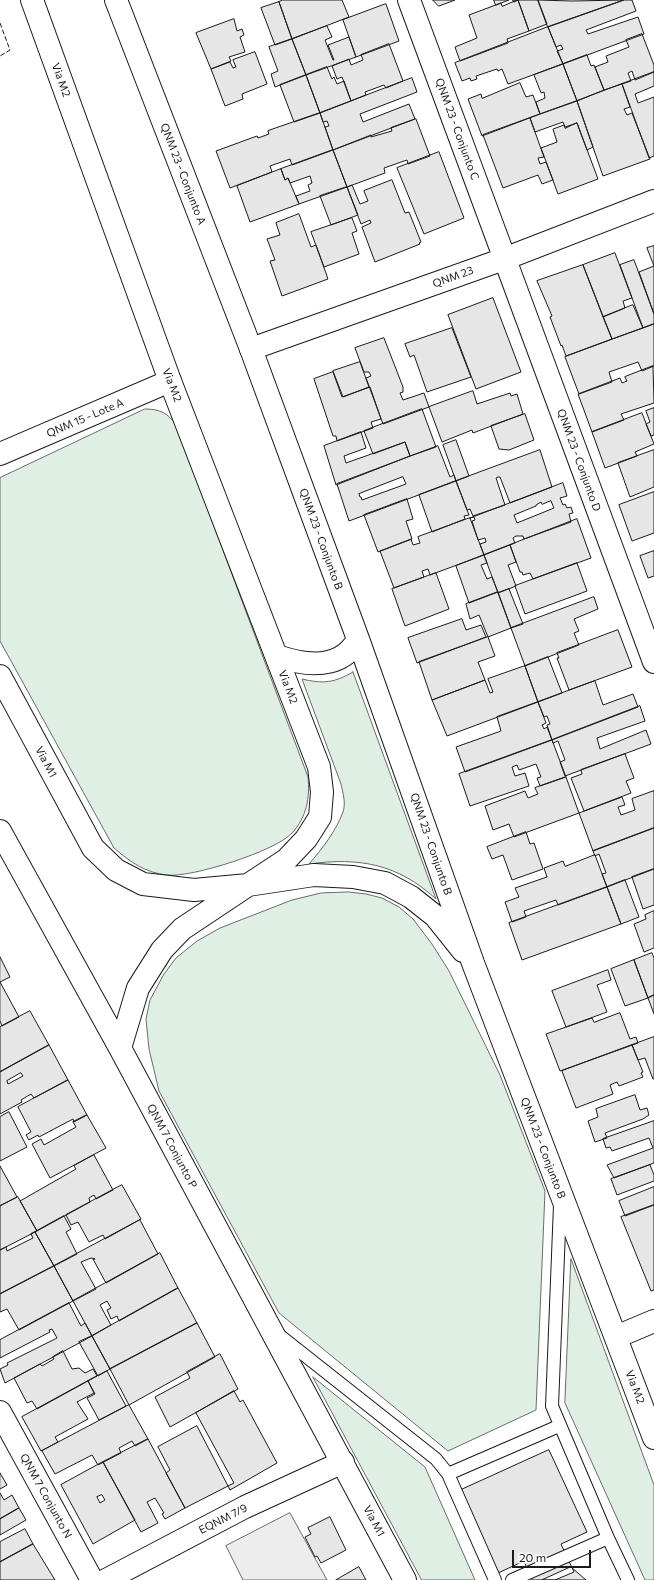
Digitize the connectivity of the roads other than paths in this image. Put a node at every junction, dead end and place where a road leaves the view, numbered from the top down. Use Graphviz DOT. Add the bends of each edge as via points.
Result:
graph roads {
  1 [pos="32,0"];
  2 [pos="116,0"];
  3 [pos="409,0"];
  4 [pos="654,201"];
  5 [pos="504,259"];
  6 [pos="251,349"];
  7 [pos="170,381"];
  8 [pos="0,454"];
  9 [pos="358,639"];
  10 [pos="277,656"];
  11 [pos="654,662"];
  12 [pos="0,676"];
  13 [pos="0,831"];
  14 [pos="248,885"];
  15 [pos="473,963"];
  16 [pos="120,1048"];
  17 [pos="561,1193"];
  18 [pos="654,1321"];
  19 [pos="269,1327"];
  20 [pos="616,1337"];
  21 [pos="0,1412"];
  22 [pos="559,1426"];
  23 [pos="654,1438"];
  24 [pos="343,1462"];
  25 [pos="448,1474"];
  26 [pos="608,1538"];
  27 [pos="92,1580"];
  28 [pos="106,1580"];
  29 [pos="405,1580"];
  30 [pos="495,1580"];
  31 [pos="512,1580"];
  32 [pos="628,1580"];
  1 -- 7 [label="main road, Via M2"];
  2 -- 6 [label="main road, QNM 23 - Conjunto A"];
  3 -- 5 [label="main road, QNM 23 - Conjunto C"];
  4 -- 5 [label="main road, QNM 23"];
  5 -- 6 [label="main road, QNM 23"];
  5 -- 11 [label="main road, QNM 23 - Conjunto D"];
  6 -- 9 [label="main road, QNM 23 - Conjunto B"];
  7 -- 8 [label="main road, QNM 15 - Lote A"];
  7 -- 10 [label="main road, Via M2"];
  9 -- 10 [label="main road" via="353,649 344,657 326,662 306,664"];
  9 -- 15 [label="main road, QNM 23 - Conjunto B"];
  10 -- 14 [label="main road, Via M2" via="319,767 322,792 320,817 306,839 286,860"];
  12 -- 14 [label="main road, Via M1" via="93,848 116,870 143,884 194,890"];
  13 -- 16 [label="main road, QNM 7 Conjunto P"];
  14 -- 15 [label="main road, Via M1" via="314,875 353,877 385,883 411,897 435,916"];
  14 -- 16 [label="main road, Via M2" via="182,929 162,950 138,988"];
  15 -- 17 [label="main road, QNM 23 - Conjunto B"];
  16 -- 19 [label="main road, QNM 7 Conjunto P"];
  17 -- 20 [label="main road, QNM 23 - Conjunto B"];
  17 -- 22 [label="lane" via="552,1406"];
  18 -- 20 [label="main road"];
  19 -- 24 [label="main road, QNM 7 Conjunto P"];
  19 -- 25 [label="lane" via="436,1459"];
  20 -- 23 [label="main road, Via M2"];
  21 -- 27 [label="main road, QNM 7 Conjunto N"];
  22 -- 25 [label="lane"];
  22 -- 26 [label="lane"];
  24 -- 28 [label="main road, EQNM 7/9" via="244,1507"];
  24 -- 29 [label="main road, Via M1"];
  25 -- 30 [label="lane"];
  26 -- 31 [label="lane"];
  26 -- 32 [label="lane"];
}
